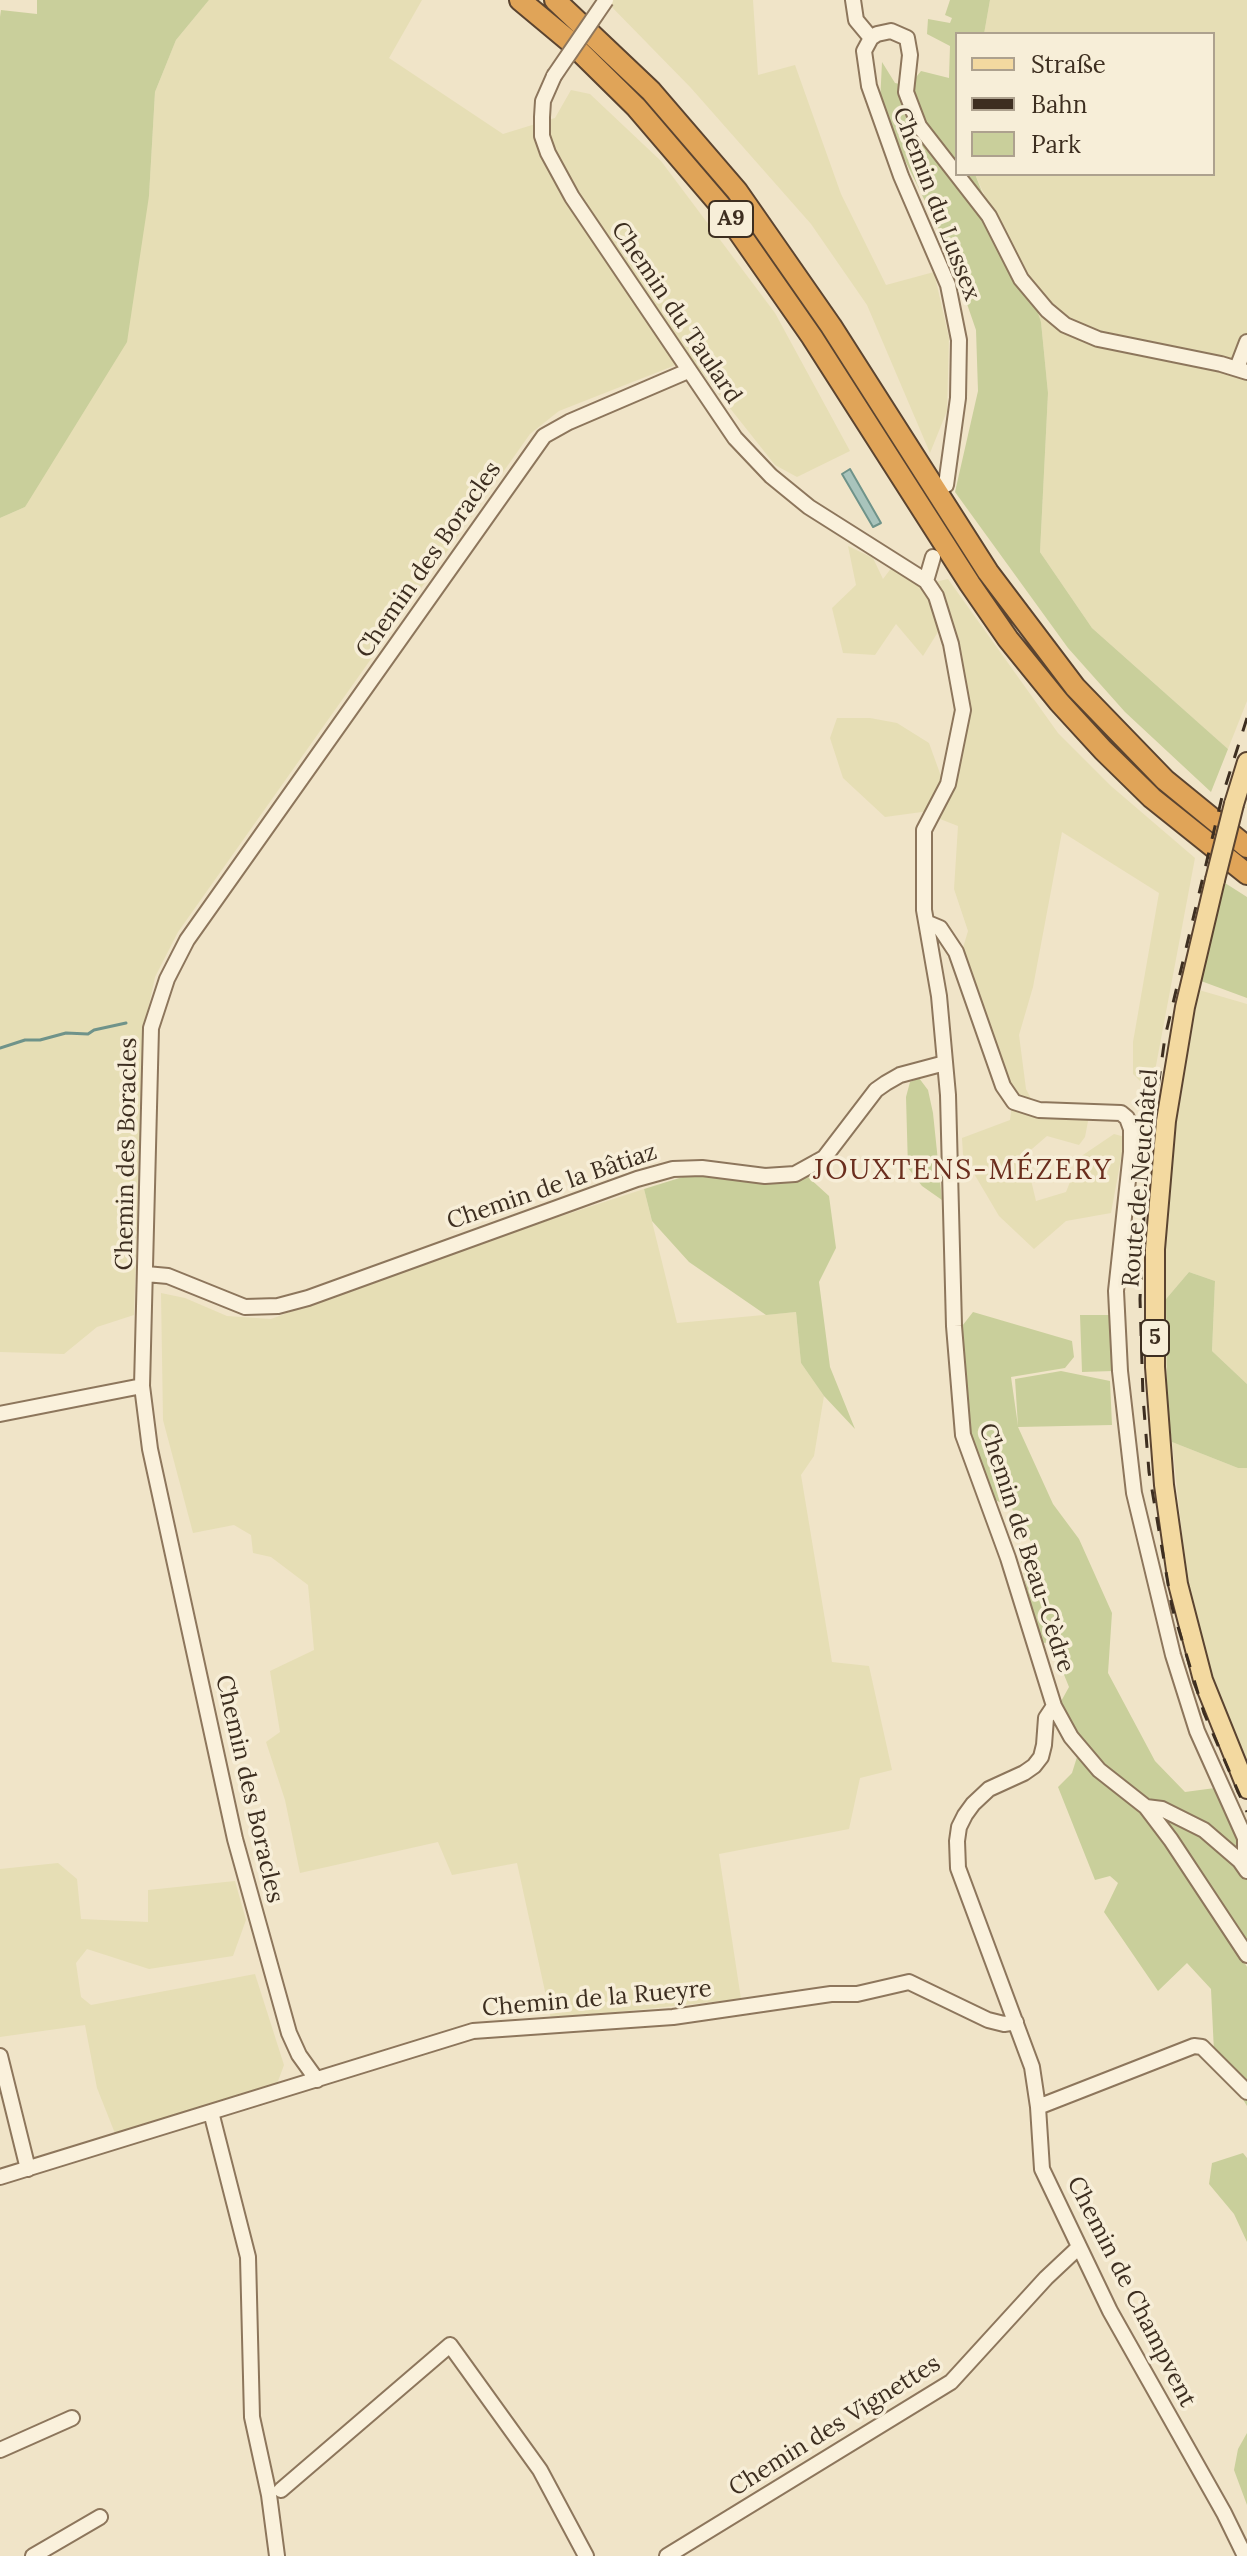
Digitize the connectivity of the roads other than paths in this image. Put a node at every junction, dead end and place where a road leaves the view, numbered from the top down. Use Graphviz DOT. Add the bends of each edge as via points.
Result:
graph roads {
  1 [pos="520,0"];
  2 [pos="555,0"];
  3 [pos="606,0"];
  4 [pos="853,0"];
  5 [pos="871,38"];
  6 [pos="955,172"];
  7 [pos="958,176"];
  8 [pos="1247,342"];
  9 [pos="1242,370"];
  10 [pos="688,371"];
  11 [pos="946,485"];
  12 [pos="933,557"];
  13 [pos="926,581"];
  14 [pos="1247,762"];
  15 [pos="1247,847"];
  16 [pos="1247,874"];
  17 [pos="928,923"];
  18 [pos="945,1063"];
  19 [pos="146,1274"];
  20 [pos="142,1386"];
  21 [pos="0,1414"];
  22 [pos="1054,1706"];
  23 [pos="1247,1789"];
  24 [pos="1146,1807"];
  25 [pos="1196,1826"];
  26 [pos="1171,1840"];
  27 [pos="1243,1866"];
  28 [pos="1247,1955"];
  29 [pos="1016,2022"];
  30 [pos="0,2056"];
  31 [pos="317,2080"];
  32 [pos="1247,2092"];
  33 [pos="1038,2107"];
  34 [pos="211,2112"];
  35 [pos="28,2169"];
  36 [pos="0,2177"];
  37 [pos="1079,2247"];
  38 [pos="72,2418"];
  39 [pos="0,2450"];
  40 [pos="281,2490"];
  41 [pos="1224,2513"];
  42 [pos="100,2517"];
  43 [pos="1247,2535"];
  44 [pos="33,2556"];
  45 [pos="277,2556"];
  46 [pos="586,2556"];
  47 [pos="667,2556"];
  48 [pos="1245,2556"];
  1 -- 16 [label="highway, A9" via="636,107 720,205 976,593 1059,702 1152,798"];
  2 -- 15 [label="highway, A9" via="644,83 737,191 825,316 988,572 1075,687 1165,780"];
  3 -- 10 [label="street, Chemin du Taulard, bridge" via="554,76 543,101 542,136 572,197"];
  4 -- 5 [label="street" via="856,20"];
  5 -- 6 [label="street" via="884,32 907,38 906,92 919,126"];
  5 -- 11 [label="street, Chemin du Lussex" via="864,57 876,111 954,307 960,369"];
  7 -- 9 [label="street" via="989,216 1021,279 1065,325 1098,339"];
  8 -- 9 [label="street"];
  10 -- 13 [label="street, Chemin du Taulard" via="735,438 771,476 809,507"];
  10 -- 19 [label="street, Chemin des Boracles" via="544,436 187,940 151,1028"];
  12 -- 13 [label="street"];
  13 -- 17 [label="street, Chemin de Beau-Cèdre" via="951,644 963,710 948,784 924,830"];
  14 -- 23 [label="main road, Route de Neuchâtel / 5, bridge" via="1185,1007 1166,1121 1155,1249 1155,1367 1178,1584 1203,1680"];
  17 -- 18 [label="street, Chemin de Beau-Cèdre"];
  17 -- 27 [label="street" via="940,928 956,952 1003,1086 1014,1102 1039,1110 1121,1113 1131,1129 1116,1291 1134,1493 1163,1622 1193,1719 1245,1838"];
  18 -- 19 [label="street, Chemin de la Bâtiaz" via="900,1075 876,1090 824,1158 795,1174 665,1171 278,1306 245,1307 168,1276"];
  18 -- 22 [label="street, Chemin de Beau-Cèdre" via="961,1423"];
  19 -- 20 [label="street, Chemin des Boracles"];
  20 -- 21 [label="street"];
  20 -- 31 [label="street, Chemin des Boracles" via="150,1449 235,1839 289,2033"];
  22 -- 24 [label="street, Chemin de Beau-Cèdre" via="1099,1770"];
  22 -- 29 [label="street, Chemin de Champvent" via="1046,1718 1041,1757 973,1804 957,1841 958,1868"];
  24 -- 25 [label="street, Chemin de Beau-Cèdre"];
  24 -- 26 [label="street"];
  25 -- 26 [label="street" via="1180,1827"];
  25 -- 27 [label="street, Chemin de Beau-Cèdre"];
  26 -- 28 [label="street"];
  29 -- 31 [label="street, Chemin de la Rueyre" via="988,2020 909,1982 714,2012 473,2031"];
  29 -- 33 [label="street, Chemin de Champvent" via="1032,2067"];
  30 -- 35 [label="street"];
  31 -- 34 [label="street, Chemin de la Rueyre"];
  32 -- 33 [label="street" via="1202,2047 1194,2046"];
  33 -- 37 [label="street, Chemin de Champvent" via="1042,2169"];
  34 -- 35 [label="street, Chemin de la Rueyre"];
  34 -- 45 [label="street" via="248,2257 252,2417"];
  35 -- 36 [label="street, Chemin de la Rueyre"];
  37 -- 41 [label="street, Chemin de Champvent"];
  37 -- 47 [label="street, Chemin des Vignettes" via="951,2382"];
  38 -- 39 [label="street"];
  40 -- 46 [label="street" via="450,2345 540,2470"];
  41 -- 43 [label="street, Chemin de Champvent"];
  41 -- 48 [label="street, Chemin de Champvent"];
  42 -- 44 [label="street"];
}
